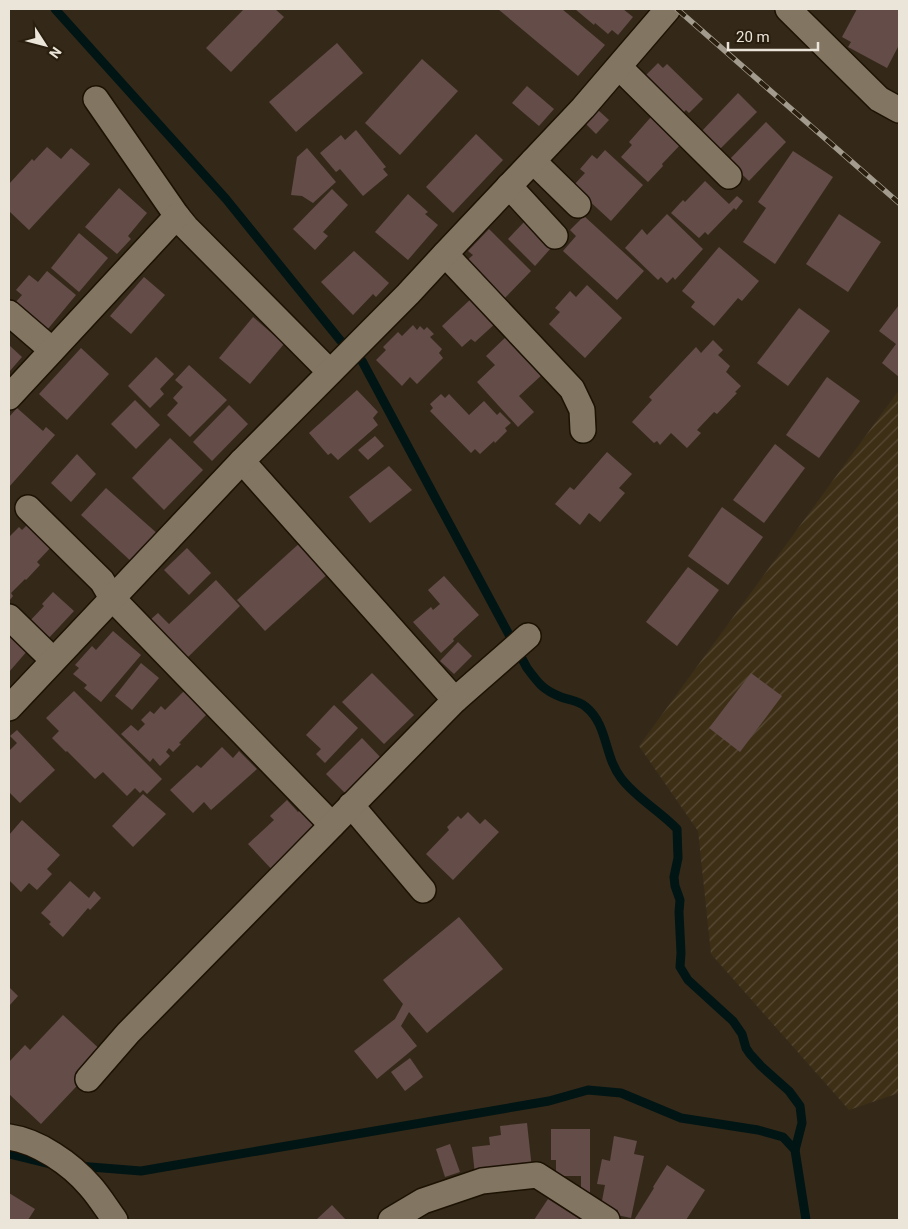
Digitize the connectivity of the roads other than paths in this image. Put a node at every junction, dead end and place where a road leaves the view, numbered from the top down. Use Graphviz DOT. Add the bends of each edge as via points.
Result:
graph roads {
  1 [pos="668,9"];
  2 [pos="797,12"];
  3 [pos="619,67"];
  4 [pos="96,99"];
  5 [pos="899,110"];
  6 [pos="533,161"];
  7 [pos="729,176"];
  8 [pos="509,186"];
  9 [pos="578,205"];
  10 [pos="177,216"];
  11 [pos="555,236"];
  12 [pos="445,254"];
  13 [pos="9,313"];
  14 [pos="52,350"];
  15 [pos="336,367"];
  16 [pos="9,397"];
  17 [pos="584,430"];
  18 [pos="242,461"];
  19 [pos="28,508"];
  20 [pos="112,598"];
  21 [pos="9,617"];
  22 [pos="528,636"];
  23 [pos="54,660"];
  24 [pos="455,700"];
  25 [pos="9,708"];
  26 [pos="351,805"];
  27 [pos="332,825"];
  28 [pos="422,890"];
  29 [pos="88,1079"];
  30 [pos="9,1137"];
  31 [pos="115,1220"];
  32 [pos="391,1220"];
  33 [pos="607,1220"];
  1 -- 3 [label="street"];
  2 -- 5 [label="street" via="879,99"];
  3 -- 6 [label="street"];
  3 -- 7 [label="street"];
  4 -- 10 [label="street"];
  6 -- 8 [label="street"];
  6 -- 9 [label="street"];
  8 -- 11 [label="street"];
  8 -- 12 [label="street"];
  10 -- 14 [label="street"];
  10 -- 15 [label="street"];
  12 -- 15 [label="street"];
  12 -- 17 [label="street" via="572,389 582,410"];
  13 -- 14 [label="street"];
  14 -- 16 [label="street"];
  15 -- 18 [label="street"];
  18 -- 20 [label="street"];
  18 -- 24 [label="street"];
  19 -- 20 [label="street" via="102,581"];
  20 -- 23 [label="street"];
  20 -- 27 [label="street"];
  21 -- 23 [label="street"];
  22 -- 24 [label="street"];
  23 -- 25 [label="street"];
  24 -- 26 [label="street"];
  26 -- 27 [label="street"];
  26 -- 28 [label="street"];
  27 -- 29 [label="street" via="128,1033"];
  30 -- 31 [label="street" via="36,1145 82,1177"];
  32 -- 33 [label="street" via="423,1201 482,1181 536,1175"];
}
